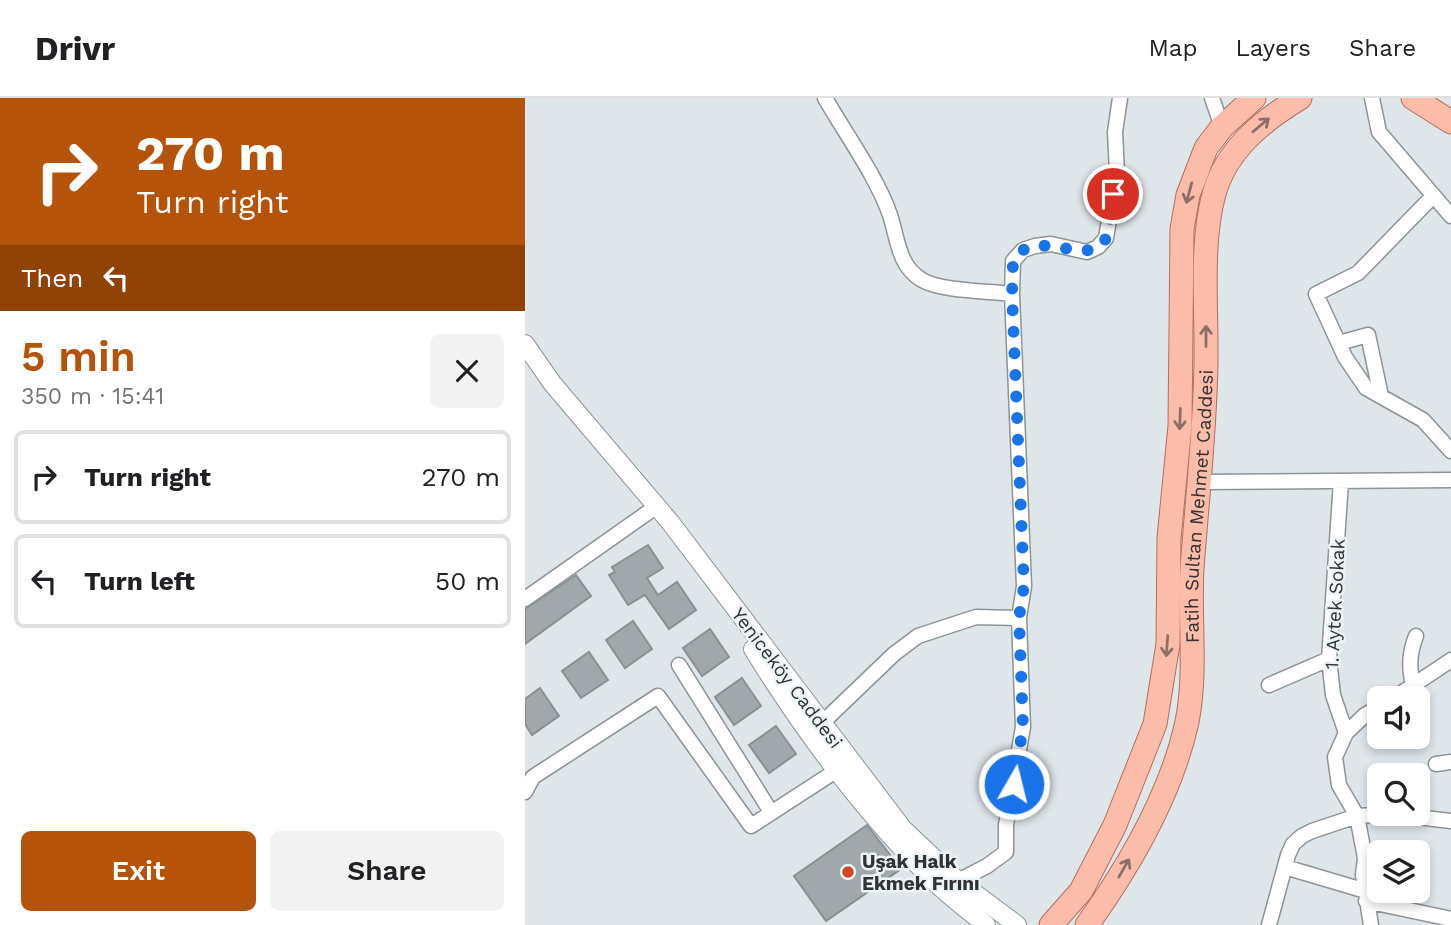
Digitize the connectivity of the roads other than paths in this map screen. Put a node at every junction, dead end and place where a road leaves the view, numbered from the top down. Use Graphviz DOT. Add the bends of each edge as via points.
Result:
graph roads {
  1 [pos="825,98"];
  2 [pos="1120,98"];
  3 [pos="1212,98"];
  4 [pos="1254,98"];
  5 [pos="1300,98"];
  6 [pos="1372,98"];
  7 [pos="1413,98"];
  8 [pos="1451,122"];
  9 [pos="1222,127"];
  10 [pos="1433,195"];
  11 [pos="1451,216"];
  12 [pos="1012,294"];
  13 [pos="1339,342"];
  14 [pos="525,344"];
  15 [pos="1381,396"];
  16 [pos="1451,451"];
  17 [pos="1451,480"];
  18 [pos="1341,481"];
  19 [pos="1200,482"];
  20 [pos="657,506"];
  21 [pos="525,599"];
  22 [pos="731,603"];
  23 [pos="1019,618"];
  24 [pos="1416,636"];
  25 [pos="1329,659"];
  26 [pos="1451,660"];
  27 [pos="679,665"];
  28 [pos="1269,685"];
  29 [pos="1413,686"];
  30 [pos="1367,714"];
  31 [pos="823,723"];
  32 [pos="1346,733"];
  33 [pos="843,767"];
  34 [pos="529,775"];
  35 [pos="525,792"];
  36 [pos="771,812"];
  37 [pos="1357,817"];
  38 [pos="1451,821"];
  39 [pos="1285,867"];
  40 [pos="958,880"];
  41 [pos="1366,896"];
  42 [pos="1451,919"];
  43 [pos="986,925"];
  44 [pos="1017,925"];
  45 [pos="1051,925"];
  46 [pos="1087,925"];
  47 [pos="1269,925"];
  48 [pos="1371,925"];
  1 -- 12 [label="street" via="890,214 909,271 924,282"];
  2 -- 12 [label="street" via="1115,132 1117,173 1106,238 1087,252 1051,244 1023,250 1013,261"];
  3 -- 9 [label="street"];
  4 -- 9 [label="main road, Fatih Sultan Mehmet Caddesi"];
  19 -- 5 [label="main road, Fatih Sultan Mehmet Caddesi, one-way" via="1206,250 1214,194 1228,162 1247,137"];
  6 -- 10 [label="street" via="1379,132"];
  7 -- 8 [label="main road"];
  9 -- 45 [label="main road, Fatih Sultan Mehmet Caddesi, one-way" via="1197,167 1182,229 1180,426 1169,538 1168,644 1157,712 1115,825 1081,891"];
  10 -- 11 [label="street"];
  10 -- 13 [label="street" via="1358,273 1316,294"];
  12 -- 23 [label="street" via="1024,586"];
  13 -- 15 [label="street" via="1357,377"];
  13 -- 15 [label="street" via="1369,335"];
  14 -- 20 [label="street" via="552,383"];
  15 -- 16 [label="street" via="1423,419"];
  17 -- 18 [label="street"];
  18 -- 19 [label="street"];
  18 -- 25 [label="street, 1. Aytek Sokak"];
  46 -- 19 [label="main road, Fatih Sultan Mehmet Caddesi, one-way" via="1154,816 1187,721"];
  20 -- 21 [label="street"];
  20 -- 22 [label="street"];
  22 -- 31 [label="street, Yeniceköy Caddesi"];
  22 -- 33 [label="street, Yeniceköy Caddesi" via="730,612 779,692"];
  23 -- 31 [label="street" via="976,617 918,636"];
  23 -- 40 [label="street" via="1023,727 1006,825 1006,852"];
  24 -- 29 [label="street" via="1409,667"];
  25 -- 28 [label="street"];
  25 -- 32 [label="street, 1. Aytek Sokak" via="1333,695"];
  26 -- 29 [label="street"];
  27 -- 36 [label="street"];
  30 -- 32 [label="street"];
  31 -- 33 [label="street, Yeniceköy Caddesi"];
  32 -- 37 [label="street" via="1335,757 1339,785"];
  33 -- 36 [label="street"];
  33 -- 40 [label="street, Yeniceköy Caddesi"];
  33 -- 43 [label="street, Yeniceköy Caddesi" via="937,884"];
  34 -- 35 [label="street"];
  34 -- 36 [label="street" via="658,696 751,826"];
  37 -- 38 [label="street" via="1391,814"];
  37 -- 39 [label="street" via="1312,831 1293,844"];
  37 -- 41 [label="street" via="1366,858"];
  39 -- 41 [label="street"];
  39 -- 47 [label="street"];
  40 -- 44 [label="street, Yeniceköy Caddesi"];
  41 -- 42 [label="street"];
  41 -- 48 [label="street"];
}
